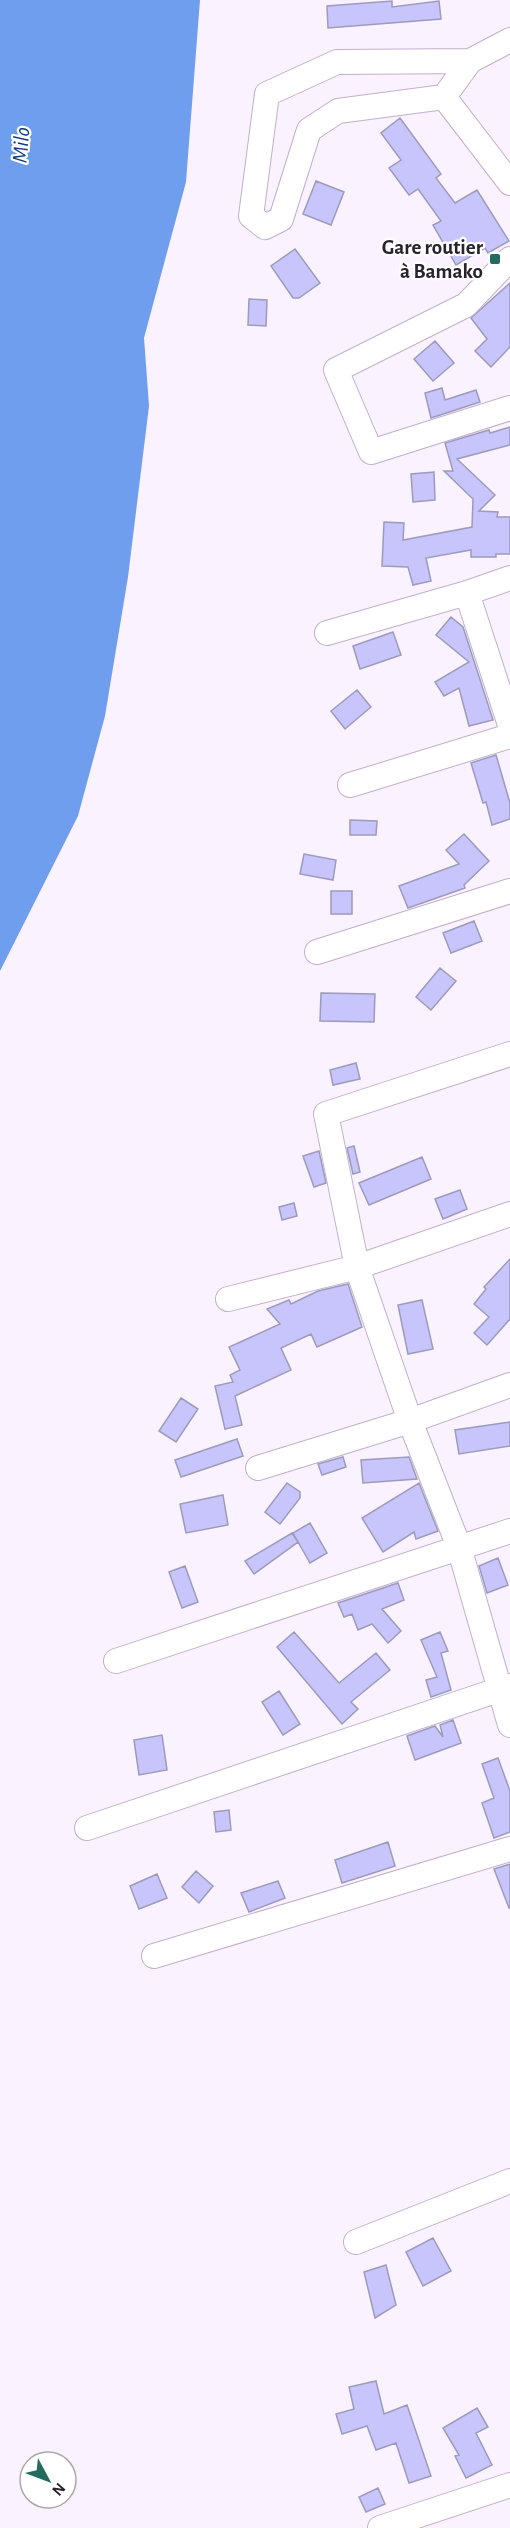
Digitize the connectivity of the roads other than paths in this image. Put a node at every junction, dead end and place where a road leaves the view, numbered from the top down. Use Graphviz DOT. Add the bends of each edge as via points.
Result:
graph roads {
  1 [pos="510,40"];
  2 [pos="470,61"];
  3 [pos="444,97"];
  4 [pos="510,183"];
  5 [pos="510,259"];
  6 [pos="510,408"];
  7 [pos="510,578"];
  8 [pos="467,593"];
  9 [pos="327,633"];
  10 [pos="510,725"];
  11 [pos="510,736"];
  12 [pos="350,785"];
  13 [pos="510,891"];
  14 [pos="317,952"];
  15 [pos="510,1054"];
  16 [pos="510,1214"];
  17 [pos="357,1267"];
  18 [pos="228,1299"];
  19 [pos="510,1385"];
  20 [pos="410,1421"];
  21 [pos="258,1467"];
  22 [pos="510,1531"];
  23 [pos="459,1547"];
  24 [pos="116,1661"];
  25 [pos="504,1688"];
  26 [pos="510,1725"];
  27 [pos="87,1828"];
  28 [pos="510,1849"];
  29 [pos="154,1956"];
  30 [pos="510,2181"];
  31 [pos="356,2242"];
  32 [pos="510,2485"];
  33 [pos="380,2528"];
  1 -- 2 [label="street"];
  2 -- 3 [label="street"];
  2 -- 3 [label="street" via="337,62 267,94 251,216 265,227 281,219 309,130 338,111"];
  3 -- 4 [label="street"];
  5 -- 6 [label="street" via="466,305 336,370 371,452"];
  7 -- 8 [label="street"];
  8 -- 9 [label="street"];
  8 -- 10 [label="street"];
  11 -- 12 [label="street"];
  13 -- 14 [label="street"];
  15 -- 17 [label="street" via="326,1114"];
  16 -- 17 [label="street"];
  17 -- 18 [label="street"];
  17 -- 20 [label="street"];
  19 -- 20 [label="street"];
  20 -- 21 [label="street"];
  20 -- 23 [label="street"];
  22 -- 23 [label="street"];
  23 -- 24 [label="street"];
  23 -- 25 [label="street"];
  25 -- 26 [label="street"];
  25 -- 27 [label="street"];
  28 -- 29 [label="street"];
  30 -- 31 [label="street"];
  32 -- 33 [label="street"];
}
